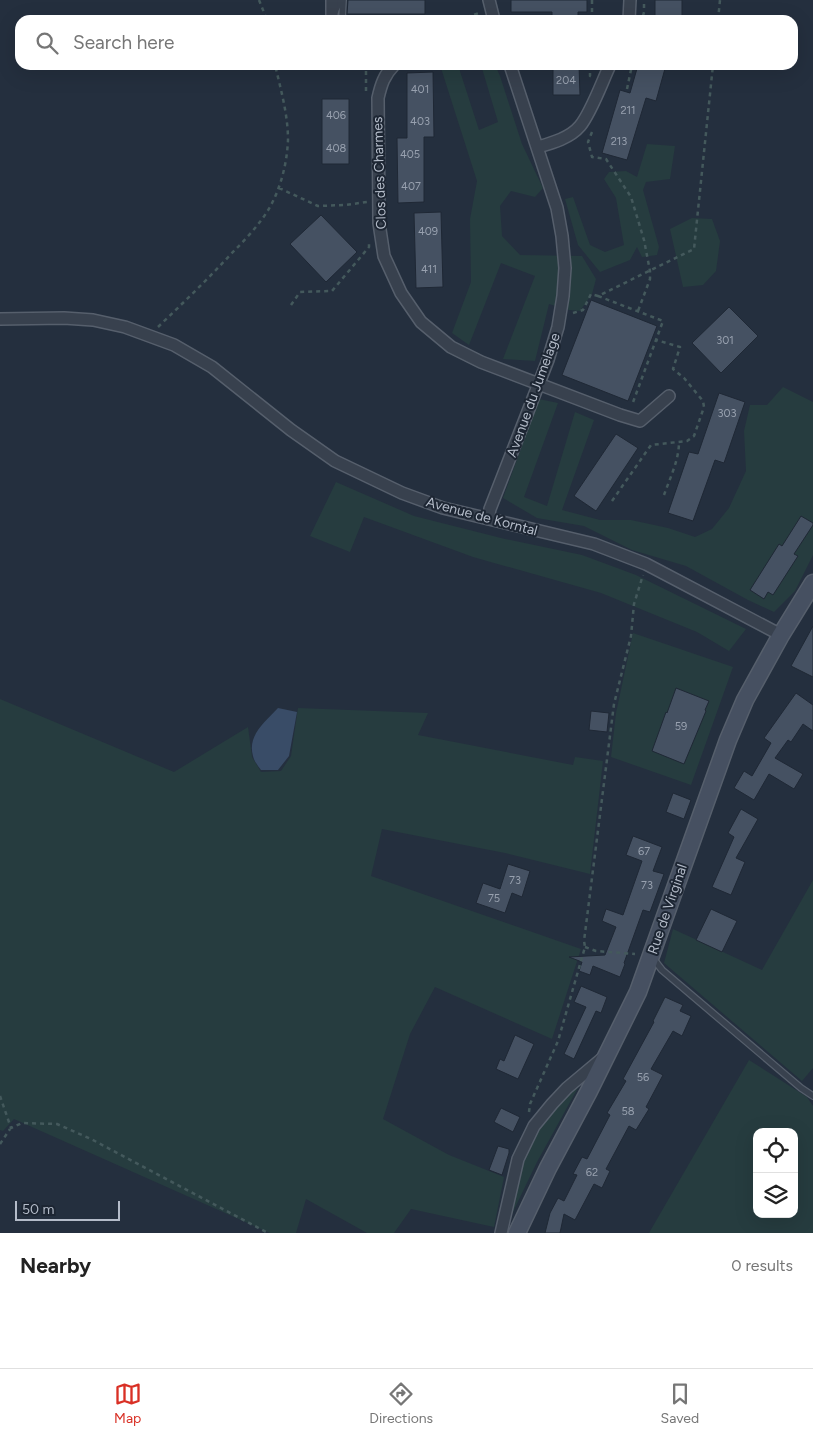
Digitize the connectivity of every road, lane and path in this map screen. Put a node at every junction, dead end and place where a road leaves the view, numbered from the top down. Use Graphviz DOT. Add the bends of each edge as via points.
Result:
graph roads {
  1 [pos="259,0"];
  2 [pos="332,0"];
  3 [pos="341,0"];
  4 [pos="592,0"];
  5 [pos="630,0"];
  6 [pos="644,0"];
  7 [pos="720,0"];
  8 [pos="491,10"];
  9 [pos="265,15"];
  10 [pos="335,15"];
  11 [pos="337,15"];
  12 [pos="337,15"];
  13 [pos="475,15"];
  14 [pos="592,15"];
  15 [pos="629,15"];
  16 [pos="643,15"];
  17 [pos="718,15"];
  18 [pos="276,70"];
  19 [pos="366,70"];
  20 [pos="389,70"];
  21 [pos="512,70"];
  22 [pos="608,70"];
  23 [pos="631,70"];
  24 [pos="712,70"];
  25 [pos="627,89"];
  26 [pos="366,99"];
  27 [pos="594,126"];
  28 [pos="538,147"];
  29 [pos="279,188"];
  30 [pos="367,194"];
  31 [pos="368,238"];
  32 [pos="650,271"];
  33 [pos="598,296"];
  34 [pos="291,305"];
  35 [pos="638,312"];
  36 [pos="560,317"];
  37 [pos="0,319"];
  38 [pos="150,335"];
  39 [pos="656,340"];
  40 [pos="539,384"];
  41 [pos="669,396"];
  42 [pos="630,411"];
  43 [pos="678,442"];
  44 [pos="664,495"];
  45 [pos="612,502"];
  46 [pos="488,519"];
  47 [pos="646,564"];
  48 [pos="813,583"];
  49 [pos="781,635"];
  50 [pos="585,946"];
  51 [pos="651,955"];
  52 [pos="609,1052"];
  53 [pos="0,1096"];
  54 [pos="813,1096"];
  55 [pos="534,1126"];
  56 [pos="11,1128"];
  57 [pos="0,1144"];
  58 [pos="268,1233"];
  59 [pos="501,1233"];
  60 [pos="518,1233"];
  1 -- 9 [label="path"];
  2 -- 10 [label="street"];
  3 -- 11 [label="lane"];
  3 -- 12 [label="lane"];
  4 -- 14 [label="path"];
  5 -- 15 [label="street"];
  6 -- 16 [label="path"];
  7 -- 17 [label="path"];
  8 -- 13 [label="path"];
  18 -- 29 [label="path" via="288,141"];
  19 -- 26 [label="path"];
  20 -- 40 [label="street, Clos des Charmes" via="378,98 379,223 384,256 401,293 422,322 451,346 481,362"];
  21 -- 28 [label="street, Avenue du Jumelage"];
  22 -- 28 [label="street" via="580,126 555,142"];
  23 -- 25 [label="path"];
  24 -- 32 [label="path" via="694,249"];
  27 -- 32 [label="path" via="588,142 592,158 606,159 631,196"];
  28 -- 36 [label="street, Avenue du Jumelage" via="562,236 564,287"];
  29 -- 30 [label="path" via="318,206 367,202"];
  29 -- 38 [label="path" via="270,208 246,239"];
  31 -- 34 [label="path" via="369,247 332,291 300,292"];
  32 -- 33 [label="path"];
  32 -- 35 [label="path"];
  33 -- 35 [label="path"];
  33 -- 36 [label="path" via="591,294 582,310"];
  35 -- 39 [label="path" via="663,321"];
  36 -- 40 [label="street, Avenue du Jumelage"];
  37 -- 38 [label="street, Avenue de Korntal" via="93,320"];
  38 -- 46 [label="street, Avenue de Korntal" via="212,367 335,462 402,494"];
  39 -- 42 [label="path"];
  39 -- 43 [label="path" via="680,347 673,369 703,401 694,436"];
  40 -- 41 [label="street, Clos des Charmes" via="640,421"];
  40 -- 46 [label="street, Avenue du Jumelage"];
  43 -- 44 [label="path"];
  43 -- 45 [label="path" via="651,445"];
  46 -- 47 [label="street, Avenue de Korntal" via="594,544"];
  47 -- 49 [label="street, Avenue de Korntal"];
  47 -- 50 [label="path" via="634,604 631,636 614,704"];
  48 -- 49 [label="street, Rue de Virginal"];
  49 -- 51 [label="street, Rue de Virginal" via="745,700 728,740"];
  50 -- 51 [label="path" via="596,951"];
  50 -- 55 [label="path" via="558,1041 530,1104 528,1116"];
  51 -- 52 [label="street, Rue de Virginal" via="638,992"];
  51 -- 54 [label="lane" via="662,970"];
  52 -- 55 [label="street" via="567,1088"];
  52 -- 60 [label="street, Rue de Virginal"];
  53 -- 56 [label="path"];
  55 -- 59 [label="street" via="518,1158"];
  56 -- 57 [label="path"];
  56 -- 58 [label="path" via="22,1123 57,1124"];
}
